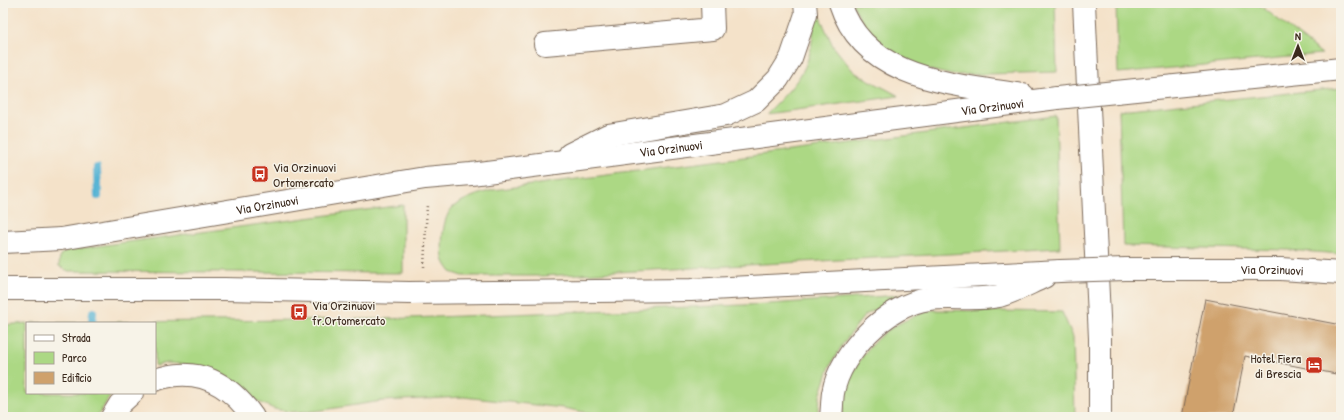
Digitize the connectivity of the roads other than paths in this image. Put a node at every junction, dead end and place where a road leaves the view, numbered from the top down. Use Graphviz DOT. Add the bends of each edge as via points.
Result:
graph roads {
  1 [pos="712,3"];
  2 [pos="805,3"];
  3 [pos="840,3"];
  4 [pos="1084,3"];
  5 [pos="545,44"];
  6 [pos="1341,69"];
  7 [pos="1052,98"];
  8 [pos="551,162"];
  9 [pos="3,242"];
  10 [pos="1060,271"];
  11 [pos="1341,273"];
  12 [pos="3,289"];
  13 [pos="156,380"];
  14 [pos="131,394"];
  15 [pos="112,417"];
  16 [pos="253,417"];
  17 [pos="831,417"];
  18 [pos="1100,417"];
  1 -- 5 [label="main road" via="713,29"];
  2 -- 8 [label="main road" via="806,14 791,58 778,79 756,101 726,115 608,135"];
  3 -- 7 [label="main road" via="844,16 862,42 880,57 908,72 937,81"];
  4 -- 18 [label="main road" via="1100,338"];
  6 -- 7 [label="main road, Via Orzinuovi, bridge"];
  7 -- 8 [label="main road, Via Orzinuovi"];
  8 -- 9 [label="main road, Via Orzinuovi" via="425,178 61,239"];
  10 -- 11 [label="main road, Via Orzinuovi, bridge" via="1281,269"];
  10 -- 12 [label="main road, Via Orzinuovi" via="691,290 423,293 224,289"];
  10 -- 17 [label="main road" via="999,296 928,299 900,308 875,325 858,344 842,369 833,392"];
  13 -- 16 [label="main road" via="178,375 201,376 222,385 240,398"];
  14 -- 15 [label="main road" via="120,404"];
}
